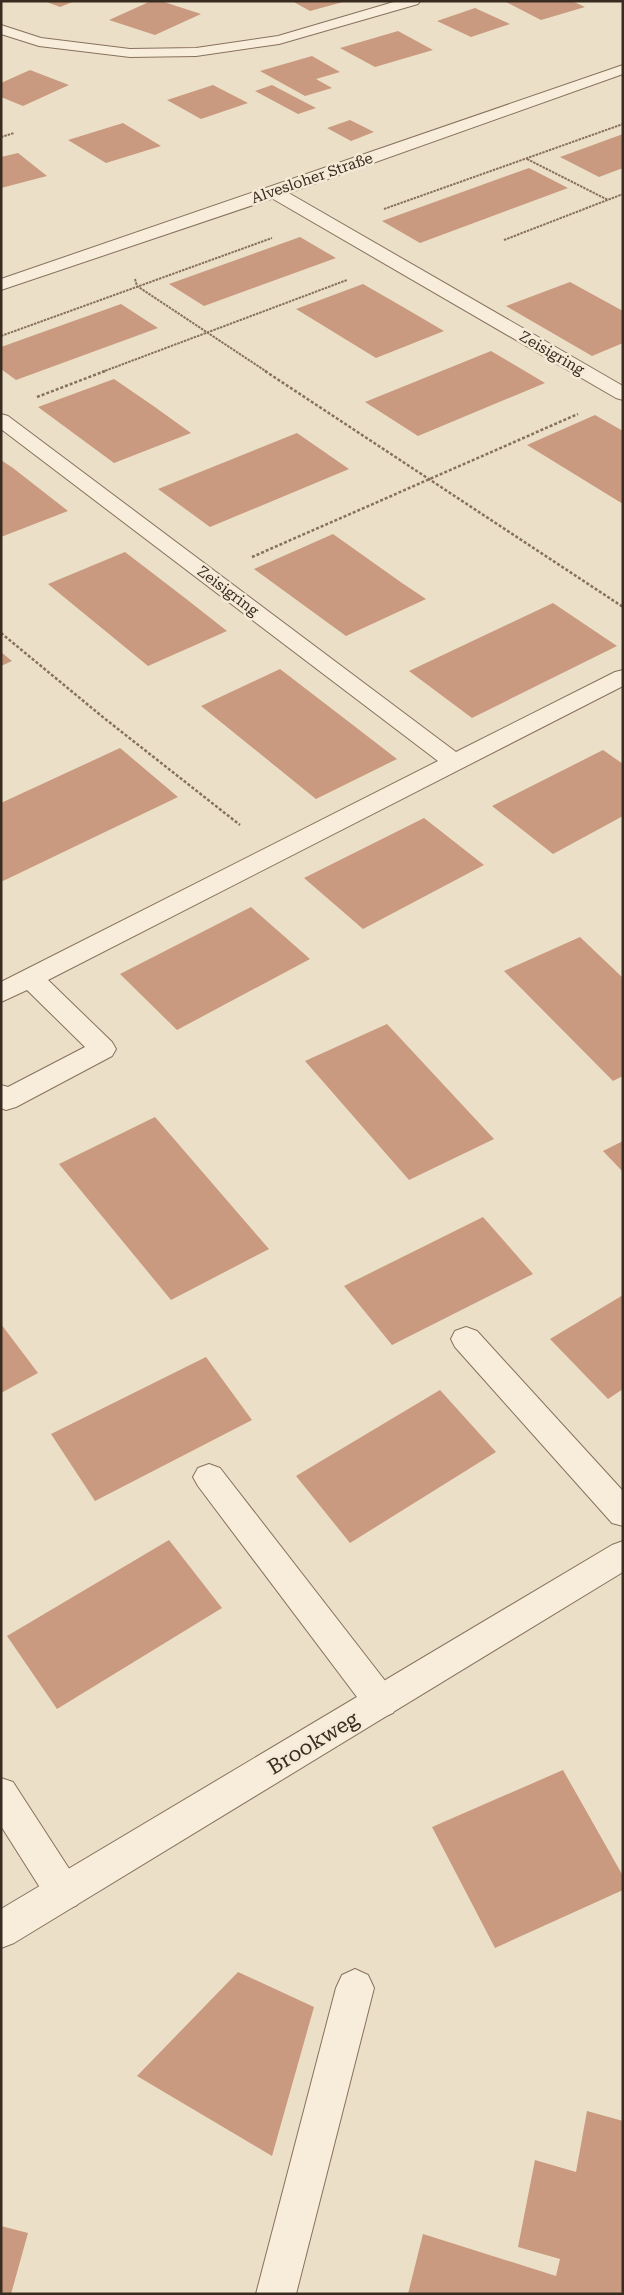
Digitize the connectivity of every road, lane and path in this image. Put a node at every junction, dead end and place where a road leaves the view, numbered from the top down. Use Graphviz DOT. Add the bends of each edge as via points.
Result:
graph roads {
  1 [pos="413,1"];
  2 [pos="1,29"];
  3 [pos="623,69"];
  4 [pos="623,124"];
  5 [pos="14,133"];
  6 [pos="1,137"];
  7 [pos="527,158"];
  8 [pos="274,192"];
  9 [pos="623,194"];
  10 [pos="608,200"];
  11 [pos="328,223"];
  12 [pos="504,240"];
  13 [pos="113,246"];
  14 [pos="394,262"];
  15 [pos="1,285"];
  16 [pos="137,286"];
  17 [pos="207,333"];
  18 [pos="1,336"];
  19 [pos="622,394"];
  20 [pos="37,397"];
  21 [pos="1,420"];
  22 [pos="428,480"];
  23 [pos="208,576"];
  24 [pos="623,606"];
  25 [pos="1,633"];
  26 [pos="623,677"];
  27 [pos="454,762"];
  28 [pos="276,853"];
  29 [pos="30,978"];
  30 [pos="1,993"];
  31 [pos="1,1095"];
  32 [pos="466,1338"];
  33 [pos="209,1477"];
  34 [pos="623,1514"];
  35 [pos="623,1554"];
  36 [pos="381,1702"];
  37 [pos="1,1794"];
  38 [pos="64,1893"];
  39 [pos="1,1930"];
  40 [pos="355,1988"];
  41 [pos="276,2294"];
  1 -- 2 [label="street" via="279,40 196,52 102,50 40,42"];
  3 -- 8 [label="street, Alvesloher Straße"];
  4 -- 7 [label="path"];
  5 -- 6 [label="path"];
  7 -- 10 [label="path"];
  7 -- 11 [label="path"];
  8 -- 11 [label="street, Zeisigring"];
  8 -- 13 [label="street, Alvesloher Straße"];
  9 -- 10 [label="path"];
  10 -- 12 [label="path"];
  11 -- 14 [label="street, Zeisigring"];
  11 -- 16 [label="path"];
  13 -- 15 [label="street, Alvesloher Straße"];
  13 -- 16 [label="path" via="133,269"];
  14 -- 17 [label="path"];
  14 -- 19 [label="street, Zeisigring"];
  16 -- 17 [label="path"];
  16 -- 18 [label="path"];
  17 -- 20 [label="path"];
  17 -- 22 [label="path"];
  19 -- 22 [label="path"];
  21 -- 23 [label="street, Zeisigring"];
  22 -- 23 [label="path"];
  22 -- 24 [label="path"];
  23 -- 27 [label="street, Zeisigring"];
  25 -- 28 [label="path"];
  26 -- 27 [label="street"];
  27 -- 28 [label="street"];
  28 -- 29 [label="street"];
  29 -- 30 [label="street"];
  29 -- 31 [label="street" via="102,1049 6,1100"];
  32 -- 34 [label="street"];
  33 -- 36 [label="street"];
  35 -- 36 [label="street, Brookweg"];
  36 -- 38 [label="street, Brookweg"];
  37 -- 38 [label="street"];
  38 -- 39 [label="street, Brookweg"];
  40 -- 41 [label="street"];
}
